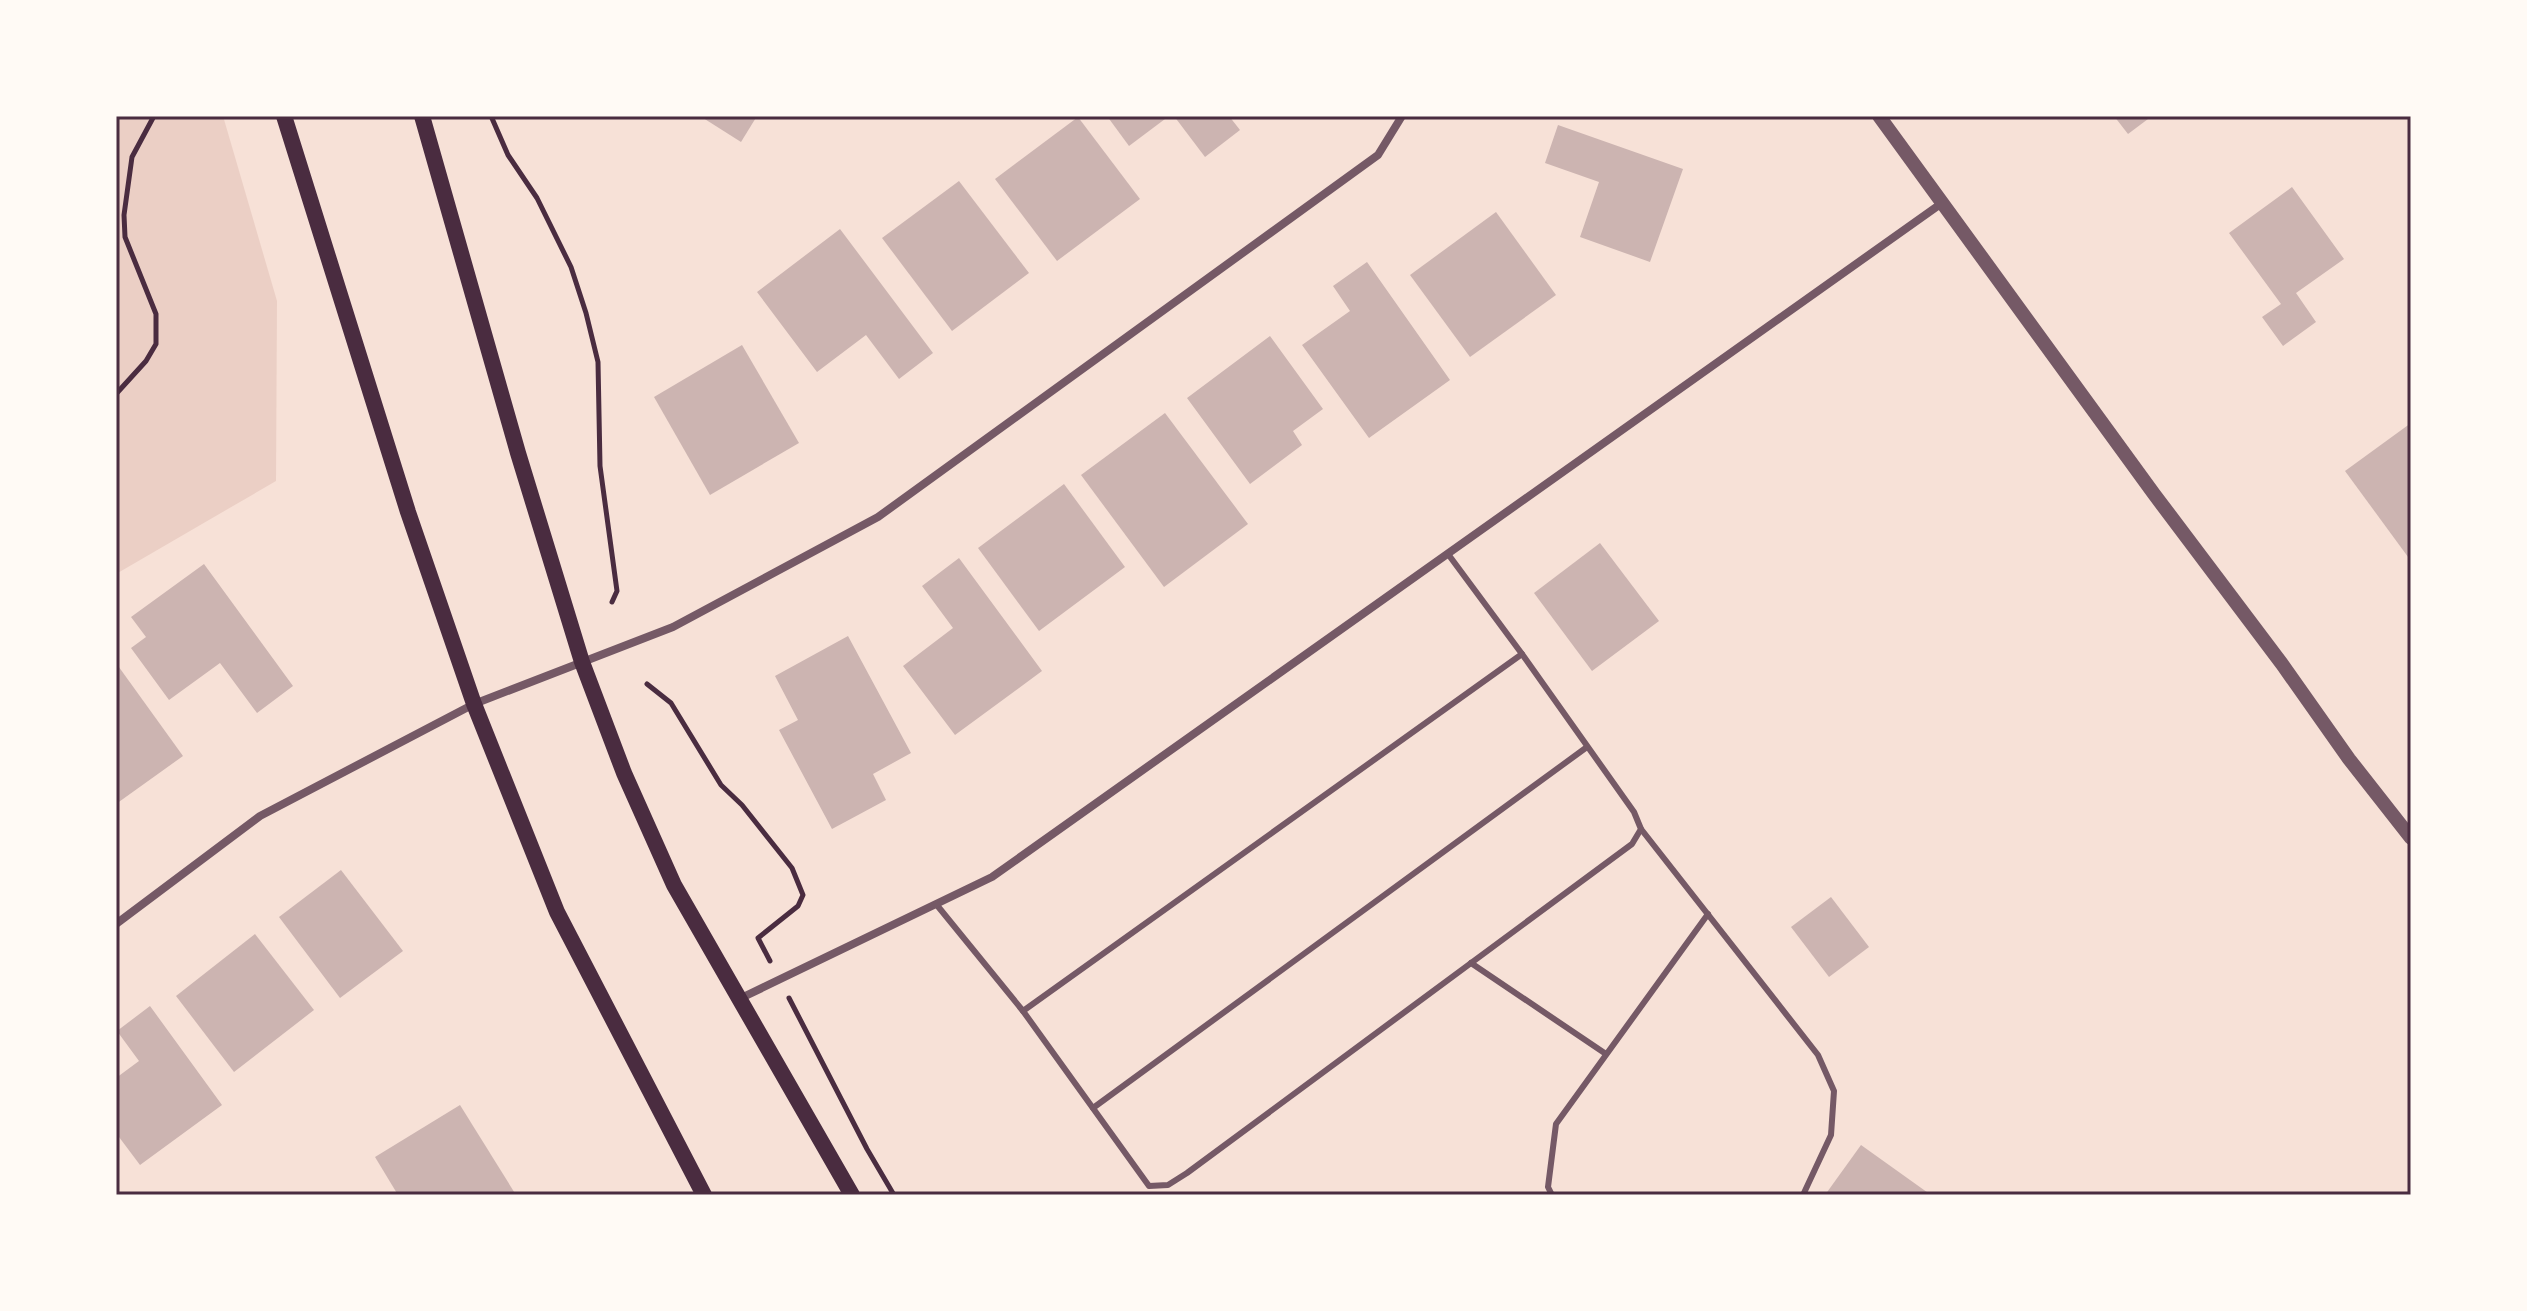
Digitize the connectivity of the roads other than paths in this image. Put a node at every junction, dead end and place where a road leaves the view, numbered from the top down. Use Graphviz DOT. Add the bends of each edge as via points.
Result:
graph roads {
  1 [pos="284,116"];
  2 [pos="422,116"];
  3 [pos="1402,116"];
  4 [pos="1879,116"];
  5 [pos="1942,203"];
  6 [pos="1448,554"];
  7 [pos="1522,654"];
  8 [pos="582,662"];
  9 [pos="474,704"];
  10 [pos="1587,747"];
  11 [pos="1641,829"];
  12 [pos="2411,838"];
  13 [pos="936,904"];
  14 [pos="1708,914"];
  15 [pos="116,924"];
  16 [pos="1471,963"];
  17 [pos="739,999"];
  18 [pos="1023,1011"];
  19 [pos="1606,1054"];
  20 [pos="1093,1108"];
  21 [pos="704,1195"];
  22 [pos="852,1195"];
  23 [pos="1552,1195"];
  24 [pos="1803,1195"];
  1 -- 9 [label="main road"];
  2 -- 8 [label="main road"];
  3 -- 8 [label="street" via="1378,155 878,517 673,627"];
  4 -- 5 [label="street"];
  5 -- 6 [label="street"];
  5 -- 12 [label="street"];
  6 -- 7 [label="lane"];
  6 -- 13 [label="street" via="992,877"];
  7 -- 10 [label="lane"];
  7 -- 18 [label="lane"];
  8 -- 9 [label="street"];
  8 -- 17 [label="main road" via="674,885"];
  9 -- 15 [label="street" via="260,816"];
  9 -- 21 [label="main road" via="557,912"];
  10 -- 11 [label="lane"];
  10 -- 20 [label="lane"];
  11 -- 14 [label="lane"];
  11 -- 16 [label="lane" via="1632,844"];
  13 -- 17 [label="street"];
  13 -- 18 [label="lane"];
  14 -- 19 [label="lane"];
  14 -- 24 [label="lane" via="1818,1055 1834,1091 1831,1135"];
  16 -- 19 [label="lane"];
  16 -- 20 [label="lane" via="1168,1185 1149,1186"];
  17 -- 22 [label="main road"];
  18 -- 20 [label="lane"];
  19 -- 23 [label="lane" via="1556,1124 1548,1187"];
}
